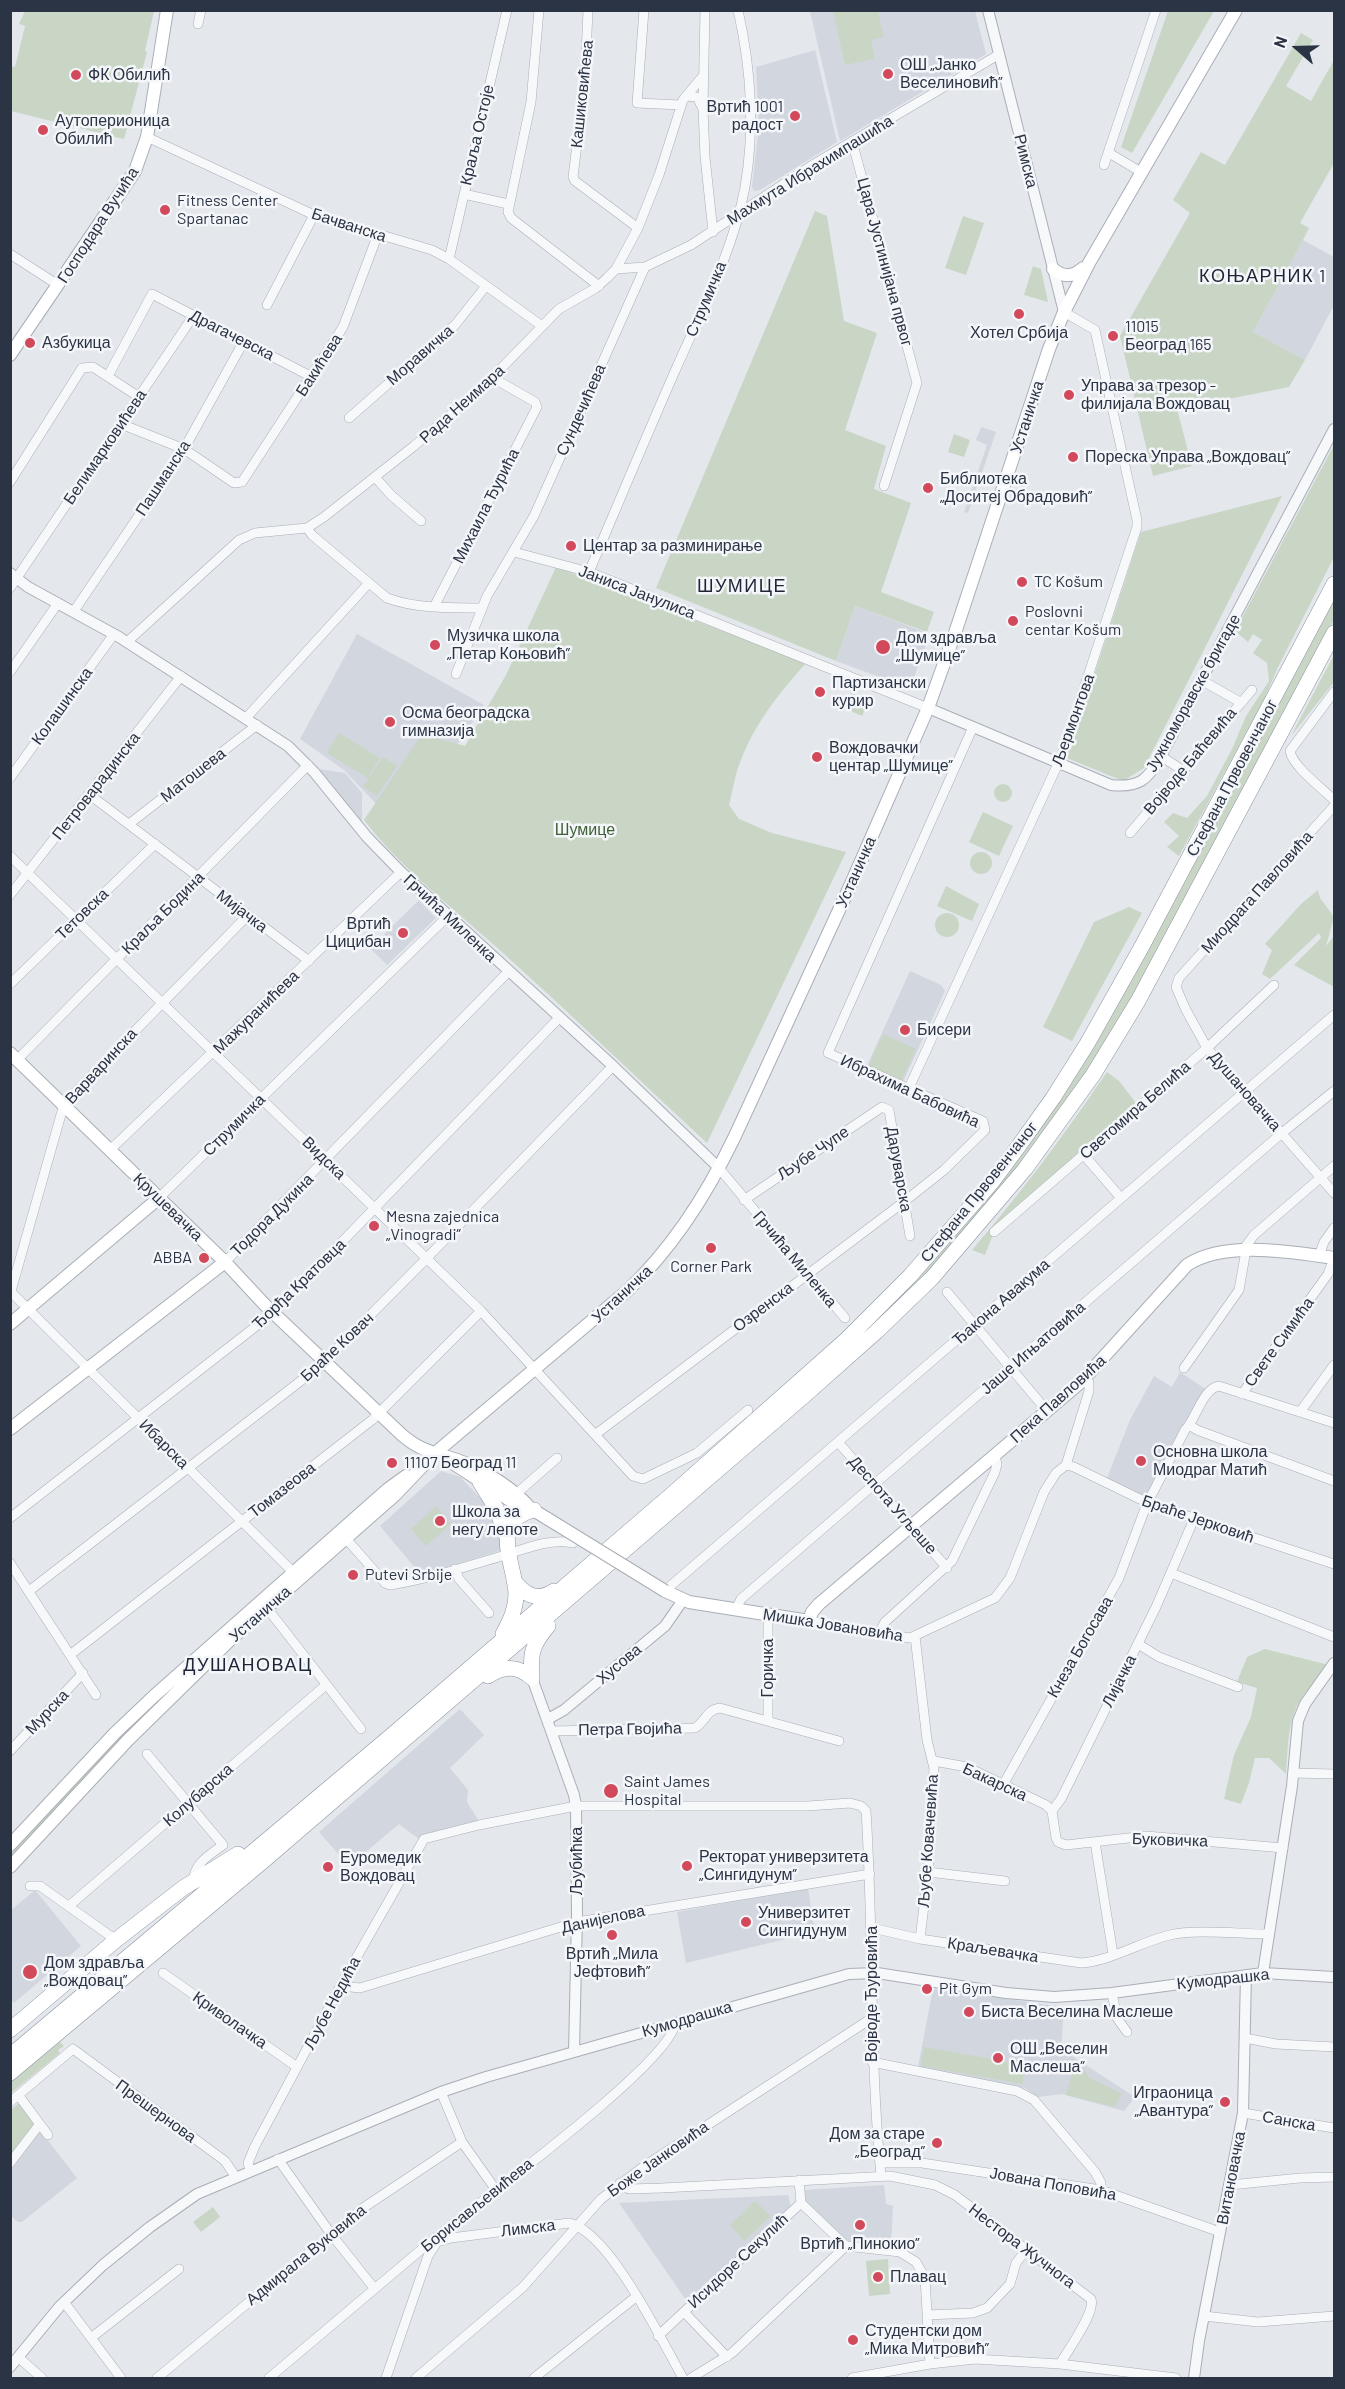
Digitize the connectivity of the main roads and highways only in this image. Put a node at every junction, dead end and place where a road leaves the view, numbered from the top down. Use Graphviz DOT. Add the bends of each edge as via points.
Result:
graph roads {
  1 [pos="167,10"];
  2 [pos="1236,10"];
  3 [pos="1089,263"];
  4 [pos="1053,269"];
  5 [pos="10,356"];
  6 [pos="1335,584"];
  7 [pos="1335,633"];
  8 [pos="14,1057"];
  9 [pos="159,1198"];
  10 [pos="1335,1258"];
  11 [pos="225,1263"];
  12 [pos="10,1324"];
  13 [pos="10,1429"];
  14 [pos="434,1454"];
  15 [pos="448,1459"];
  16 [pos="480,1482"];
  17 [pos="532,1509"];
  18 [pos="507,1537"];
  19 [pos="297,1576"];
  20 [pos="574,1578"];
  21 [pos="514,1581"];
  22 [pos="565,1603"];
  23 [pos="809,1621"];
  24 [pos="499,1642"];
  25 [pos="471,1683"];
  26 [pos="286,1823"];
  27 [pos="10,1845"];
  28 [pos="10,1867"];
  29 [pos="10,2030"];
  30 [pos="10,2056"];
  31 [pos="10,2073"];
  1 -- 5 [label="main road, Господара Вучића" via="147,137 139,163"];
  2 -- 3 [label="main road, Устаничка"];
  3 -- 4 [label="main road" via="1073,276"];
  3 -- 14 [label="main road, Устаничка" via="1049,349 928,708 851,884 718,1167 679,1231 647,1273"];
  6 -- 20 [label="highway, Стефана Првовенчаног" via="1087,1044 1018,1147 910,1276 847,1340"];
  7 -- 22 [label="highway, Стефана Првовенчаног" via="1138,1001 1093,1076 1025,1169 932,1278 876,1332"];
  8 -- 9 [label="main road, Крушевачка"];
  9 -- 11 [label="main road, Крушевачка"];
  9 -- 12 [label="main road, Струмичка"];
  10 -- 23 [label="main road, Пека Павловића" via="1244,1250 1214,1253 1187,1265 1086,1377 819,1604"];
  11 -- 13 [label="main road, Тодора Дукина"];
  11 -- 14 [label="main road, Крушевачка" via="379,1414 410,1442"];
  14 -- 15 [label="main road, Крушевачка"];
  14 -- 19 [label="main road, Устаничка" via="395,1495"];
  15 -- 16 [label="main road"];
  15 -- 17 [label="main road" via="465,1463 516,1494"];
  16 -- 17 [label="main road"];
  16 -- 18 [label="highway"];
  17 -- 18 [label="highway" via="513,1519"];
  17 -- 23 [label="main road, Мишка Јовановића, bridge" via="683,1600"];
  18 -- 21 [label="highway"];
  19 -- 27 [label="main road, Устаничка" via="123,1726"];
  19 -- 28 [label="main road, Устаничка" via="136,1732"];
  20 -- 21 [label="highway" via="539,1597 526,1594"];
  20 -- 24 [label="highway"];
  21 -- 24 [label="highway" via="514,1610"];
  22 -- 25 [label="highway"];
  22 -- 25 [label="highway" via="534,1644 532,1678 520,1669 504,1668"];
  24 -- 26 [label="highway"];
  25 -- 31 [label="highway"];
  26 -- 29 [label="highway" via="194,1880"];
  26 -- 30 [label="highway"];
}
